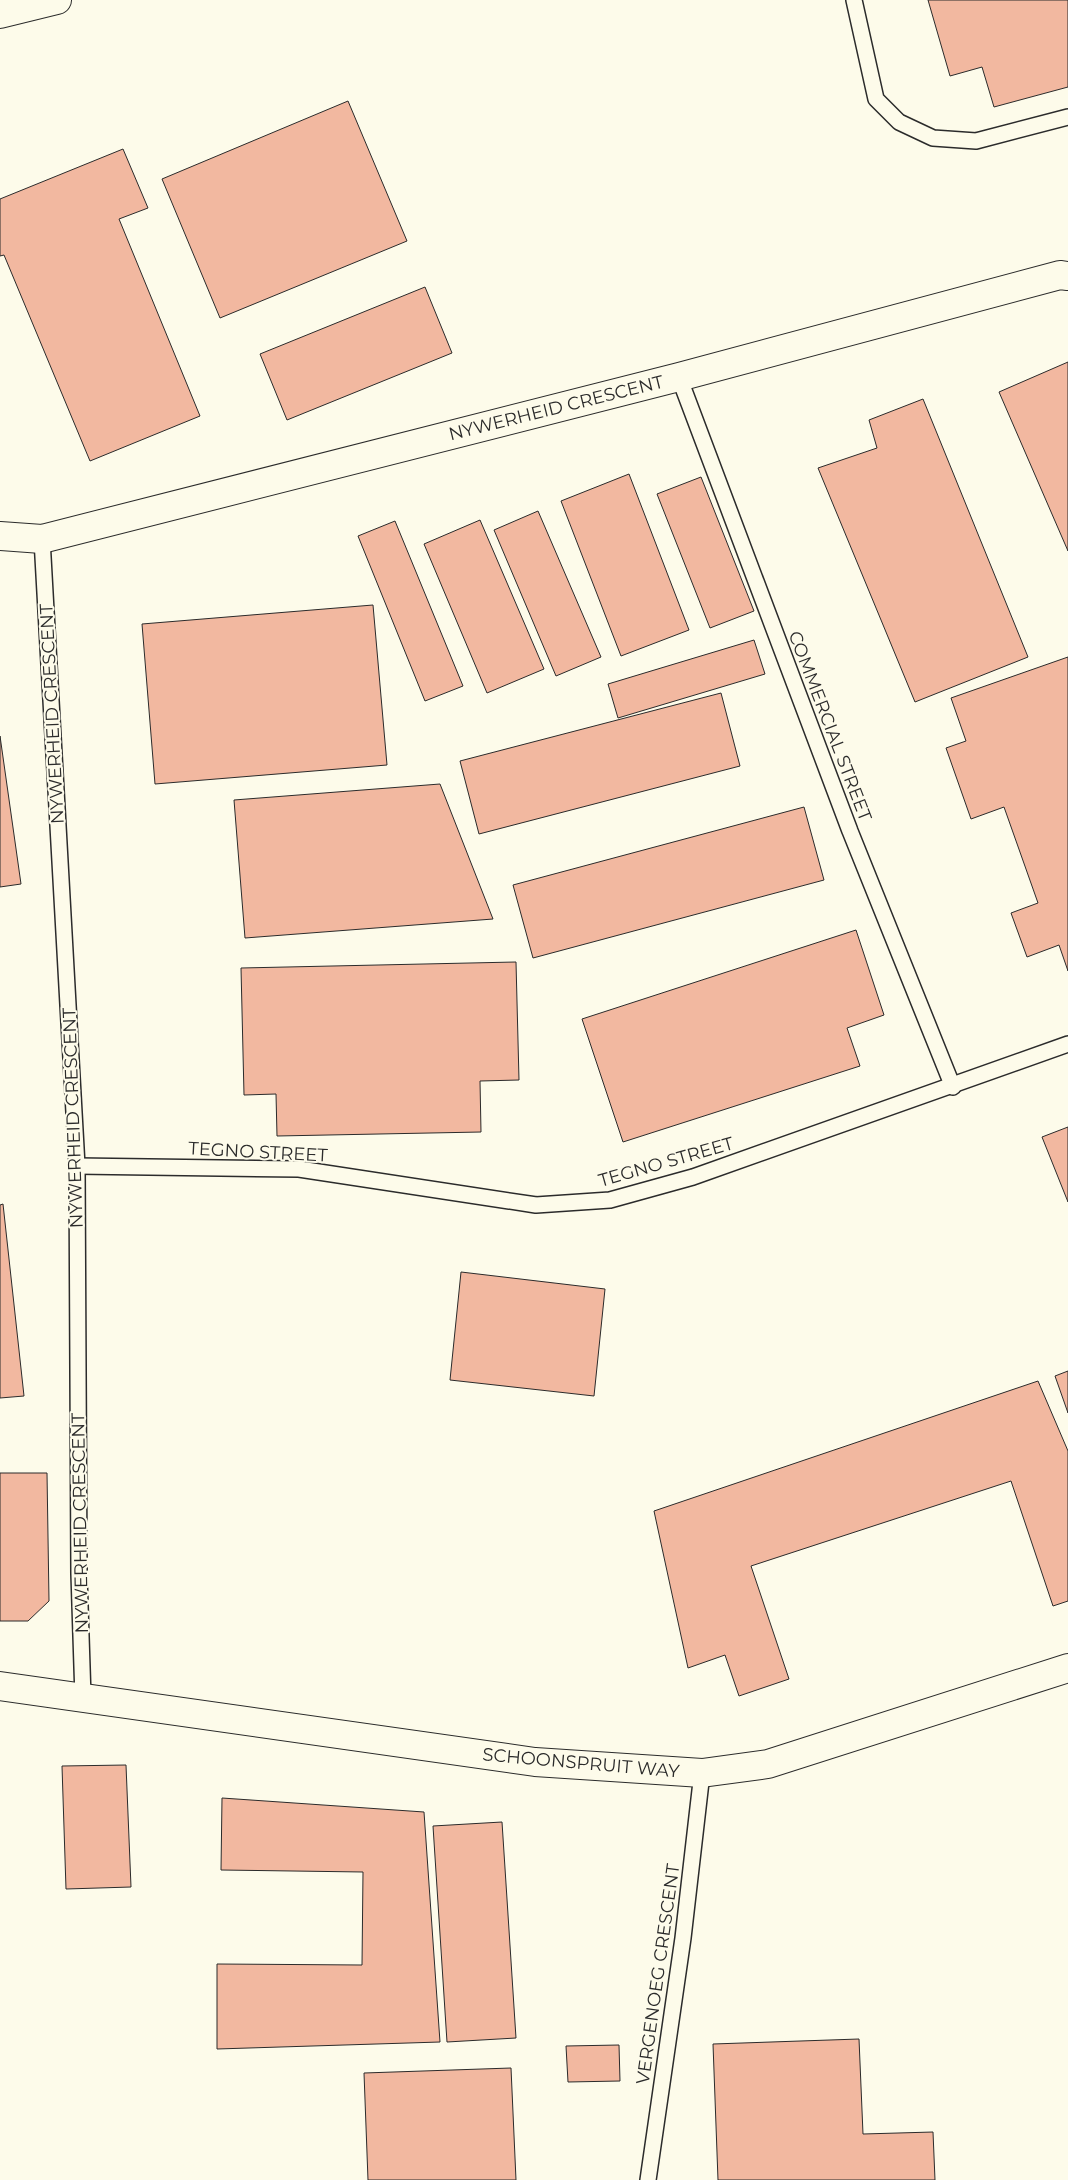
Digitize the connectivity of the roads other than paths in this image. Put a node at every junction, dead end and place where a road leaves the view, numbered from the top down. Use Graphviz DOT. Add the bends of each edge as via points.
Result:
graph roads {
  1 [pos="57,0"];
  2 [pos="854,0"];
  3 [pos="0,14"];
  4 [pos="1068,117"];
  5 [pos="1068,276"];
  6 [pos="679,377"];
  7 [pos="0,536"];
  8 [pos="42,539"];
  9 [pos="1068,1044"];
  10 [pos="953,1087"];
  11 [pos="77,1166"];
  12 [pos="1068,1668"];
  13 [pos="0,1686"];
  14 [pos="83,1698"];
  15 [pos="702,1773"];
  16 [pos="648,2180"];
  1 -- 3 [label="main road"];
  2 -- 4 [label="lane" via="876,99 899,122 933,138 976,140"];
  5 -- 6 [label="main road, NYWERHEID CRESCENT" via="1060,275"];
  6 -- 8 [label="main road, NYWERHEID CRESCENT"];
  6 -- 10 [label="lane, COMMERCIAL STREET" via="850,831"];
  7 -- 8 [label="main road, NYWERHEID CRESCENT"];
  8 -- 11 [label="lane, NYWERHEID CRESCENT"];
  9 -- 10 [label="lane, TEGNO STREET"];
  10 -- 11 [label="lane, TEGNO STREET" via="693,1177 610,1200 536,1205 299,1169"];
  11 -- 14 [label="lane, NYWERHEID CRESCENT" via="79,1574"];
  12 -- 15 [label="main road, SCHOONSPRUIT WAY" via="768,1764"];
  13 -- 14 [label="main road, SCHOONSPRUIT WAY"];
  14 -- 15 [label="main road, SCHOONSPRUIT WAY" via="534,1762"];
  15 -- 16 [label="lane, VERGENOEG CRESCENT"];
}
